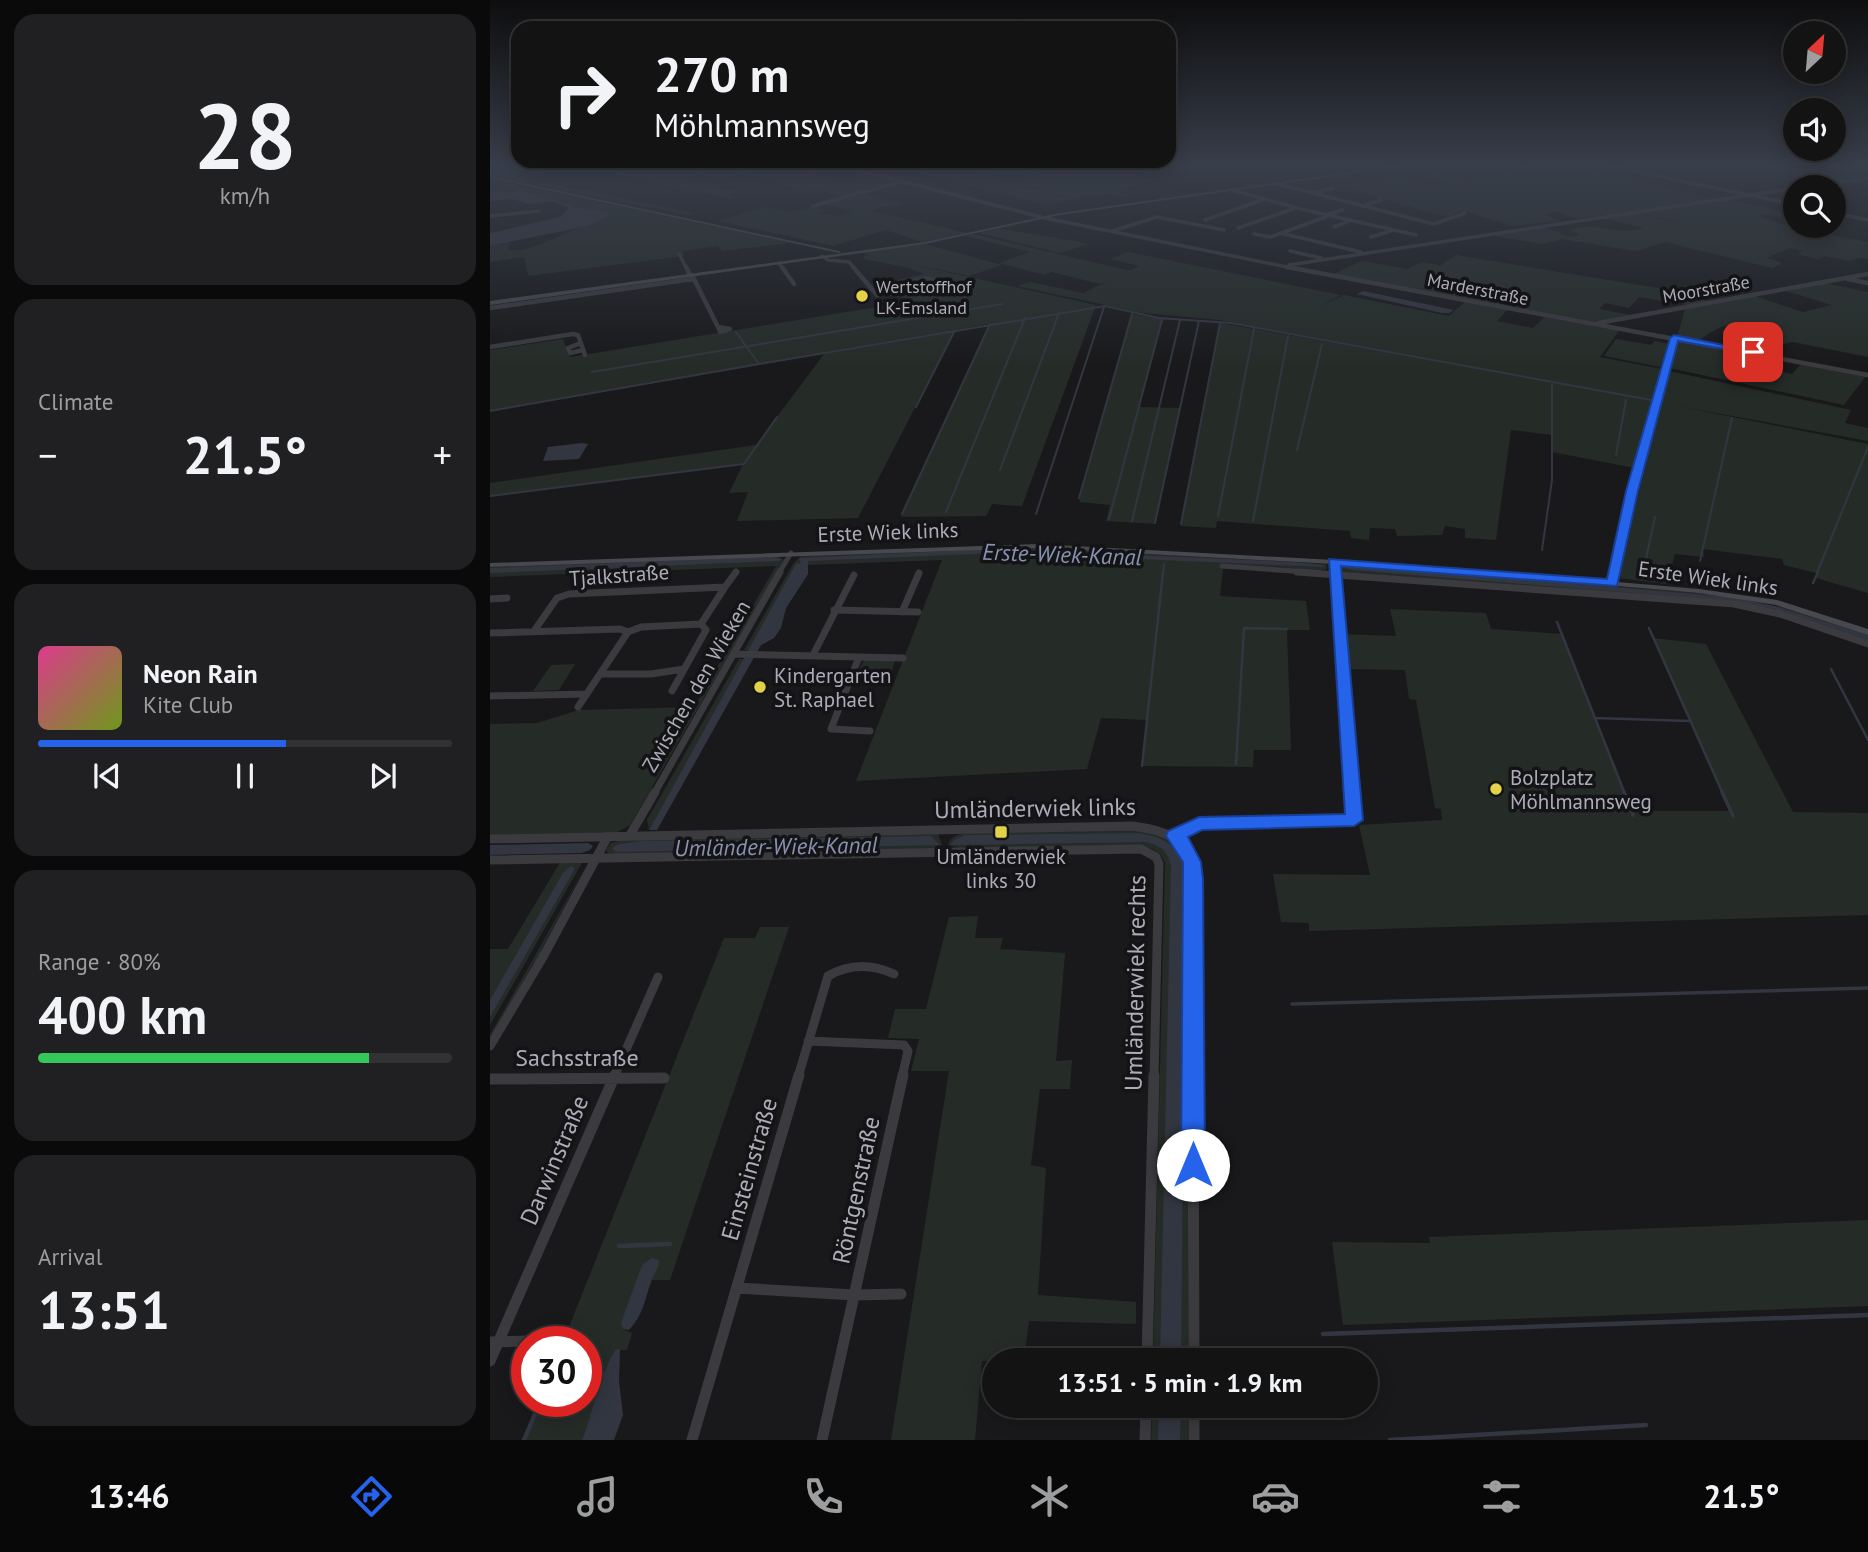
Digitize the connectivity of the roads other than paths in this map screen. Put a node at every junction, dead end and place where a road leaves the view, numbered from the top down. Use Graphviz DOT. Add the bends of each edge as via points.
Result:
graph roads {
  1 [pos="749,231"];
  2 [pos="981,231"];
  3 [pos="1108,231"];
  4 [pos="1285,231"];
  5 [pos="1391,231"];
  6 [pos="1400,231"];
  7 [pos="1509,231"];
  8 [pos="1112,232"];
  9 [pos="1280,233"];
  10 [pos="1254,234"];
  11 [pos="1416,235"];
  12 [pos="1371,237"];
  13 [pos="1290,251"];
  14 [pos="1365,253"];
  15 [pos="679,254"];
  16 [pos="842,254"];
  17 [pos="822,257"];
  18 [pos="1325,259"];
  19 [pos="779,263"];
  20 [pos="1285,266"];
  21 [pos="1868,274"];
  22 [pos="692,276"];
  23 [pos="1844,278"];
  24 [pos="1868,283"];
  25 [pos="794,284"];
  26 [pos="877,295"];
  27 [pos="490,306"];
  28 [pos="1590,324"];
  29 [pos="718,327"];
  30 [pos="1674,338"];
  31 [pos="581,343"];
  32 [pos="490,347"];
  33 [pos="1868,375"];
  34 [pos="791,553"];
  35 [pos="1334,562"];
  36 [pos="490,565"];
  37 [pos="1222,566"];
  38 [pos="736,572"];
  39 [pos="919,573"];
  40 [pos="1335,573"];
  41 [pos="854,575"];
  42 [pos="1612,583"];
  43 [pos="724,587"];
  44 [pos="508,598"];
  45 [pos="544,598"];
  46 [pos="557,598"];
  47 [pos="490,599"];
  48 [pos="834,610"];
  49 [pos="902,612"];
  50 [pos="918,612"];
  51 [pos="701,624"];
  52 [pos="534,631"];
  53 [pos="628,632"];
  54 [pos="1868,632"];
  55 [pos="490,633"];
  56 [pos="1868,644"];
  57 [pos="734,654"];
  58 [pos="813,655"];
  59 [pos="859,657"];
  60 [pos="903,658"];
  61 [pos="684,669"];
  62 [pos="601,674"];
  63 [pos="672,691"];
  64 [pos="587,694"];
  65 [pos="490,696"];
  66 [pos="578,707"];
  67 [pos="870,731"];
  68 [pos="630,835"];
  69 [pos="608,836"];
  70 [pos="1175,836"];
  71 [pos="490,839"];
  72 [pos="596,857"];
  73 [pos="490,860"];
  74 [pos="894,974"];
  75 [pos="658,977"];
  76 [pos="808,1041"];
  77 [pos="490,1046"];
  78 [pos="612,1078"];
  79 [pos="664,1078"];
  80 [pos="490,1079"];
  81 [pos="737,1289"];
  82 [pos="901,1294"];
  83 [pos="854,1295"];
  84 [pos="494,1342"];
  85 [pos="1147,1348"];
  86 [pos="1194,1348"];
  87 [pos="490,1361"];
  88 [pos="1146,1418"];
  89 [pos="1194,1418"];
  90 [pos="692,1440"];
  91 [pos="822,1440"];
  92 [pos="1145,1440"];
  93 [pos="1194,1440"];
  1 -- 16 [label="street"];
  2 -- 16 [label="street"];
  3 -- 8 [label="street, Marderstraße"];
  4 -- 9 [label="street"];
  5 -- 12 [label="street"];
  6 -- 11 [label="street"];
  7 -- 14 [label="street"];
  8 -- 20 [label="street, Marderstraße"];
  9 -- 10 [label="street" via="1269,237"];
  9 -- 14 [label="street"];
  13 -- 18 [label="street"];
  14 -- 18 [label="street"];
  15 -- 22 [label="street"];
  16 -- 17 [label="street"];
  17 -- 19 [label="street"];
  17 -- 26 [label="street" via="849,262"];
  18 -- 20 [label="street"];
  19 -- 22 [label="street"];
  19 -- 25 [label="street"];
  20 -- 28 [label="street, Marderstraße"];
  21 -- 23 [label="street, Moorstraße"];
  22 -- 27 [label="street"];
  22 -- 29 [label="street"];
  23 -- 24 [label="street"];
  23 -- 28 [label="street, Moorstraße"];
  28 -- 30 [label="street, Marderstraße"];
  30 -- 33 [label="street, Marderstraße"];
  30 -- 42 [label="street"];
  31 -- 31 [label="street" via="568,348 570,353 584,352"];
  31 -- 32 [label="street" via="573,334"];
  34 -- 35 [label="street, Erste Wiek links" via="1038,546"];
  34 -- 36 [label="street, Erste Wiek links"];
  34 -- 57 [label="street, Zwischen den Wieken"];
  35 -- 40 [label="street"];
  35 -- 42 [label="street, Erste Wiek links"];
  37 -- 40 [label="street"];
  38 -- 43 [label="street"];
  39 -- 49 [label="street"];
  40 -- 56 [label="street" via="1734,604 1780,614"];
  40 -- 70 [label="street" via="1354,820 1199,824"];
  41 -- 48 [label="street"];
  42 -- 54 [label="street, Erste Wiek links" via="1737,595"];
  43 -- 46 [label="street, Tjalkstraße"];
  43 -- 51 [label="street"];
  44 -- 47 [label="street"];
  45 -- 46 [label="street"];
  46 -- 52 [label="street, Tjalkstraße"];
  48 -- 49 [label="street"];
  48 -- 58 [label="street"];
  49 -- 50 [label="street"];
  51 -- 53 [label="street" via="641,627"];
  51 -- 61 [label="street" via="706,630"];
  52 -- 53 [label="street"];
  52 -- 55 [label="street"];
  53 -- 62 [label="street"];
  57 -- 58 [label="street"];
  57 -- 68 [label="street, Zwischen den Wieken"];
  58 -- 59 [label="street"];
  59 -- 60 [label="street"];
  59 -- 67 [label="street" via="831,729"];
  61 -- 62 [label="street"];
  61 -- 63 [label="street"];
  62 -- 64 [label="street"];
  64 -- 65 [label="street"];
  64 -- 66 [label="street"];
  68 -- 69 [label="street, Umländerwiek links"];
  68 -- 70 [label="street, Umländerwiek links" via="1133,826"];
  69 -- 71 [label="street, Umländerwiek links"];
  69 -- 72 [label="street"];
  70 -- 86 [label="street" via="1192,862 1193,879"];
  72 -- 73 [label="street, Umländerwiek rechts"];
  72 -- 77 [label="street"];
  72 -- 85 [label="street, Umländerwiek rechts" via="1142,849 1156,857"];
  74 -- 76 [label="street, Einsteinstraße" via="883,968 839,968 828,976"];
  75 -- 78 [label="street, Darwinstraße"];
  76 -- 81 [label="street, Einsteinstraße"];
  76 -- 83 [label="street, Röntgenstraße" via="904,1045 908,1051"];
  78 -- 79 [label="street, Sachsstraße"];
  78 -- 80 [label="street, Sachsstraße"];
  78 -- 84 [label="street, Darwinstraße"];
  81 -- 83 [label="street"];
  81 -- 90 [label="street, Einsteinstraße"];
  82 -- 83 [label="street"];
  83 -- 91 [label="street, Röntgenstraße"];
  84 -- 87 [label="street, Darwinstraße"];
  88 -- 92 [label="street"];
  89 -- 93 [label="street"];
}
